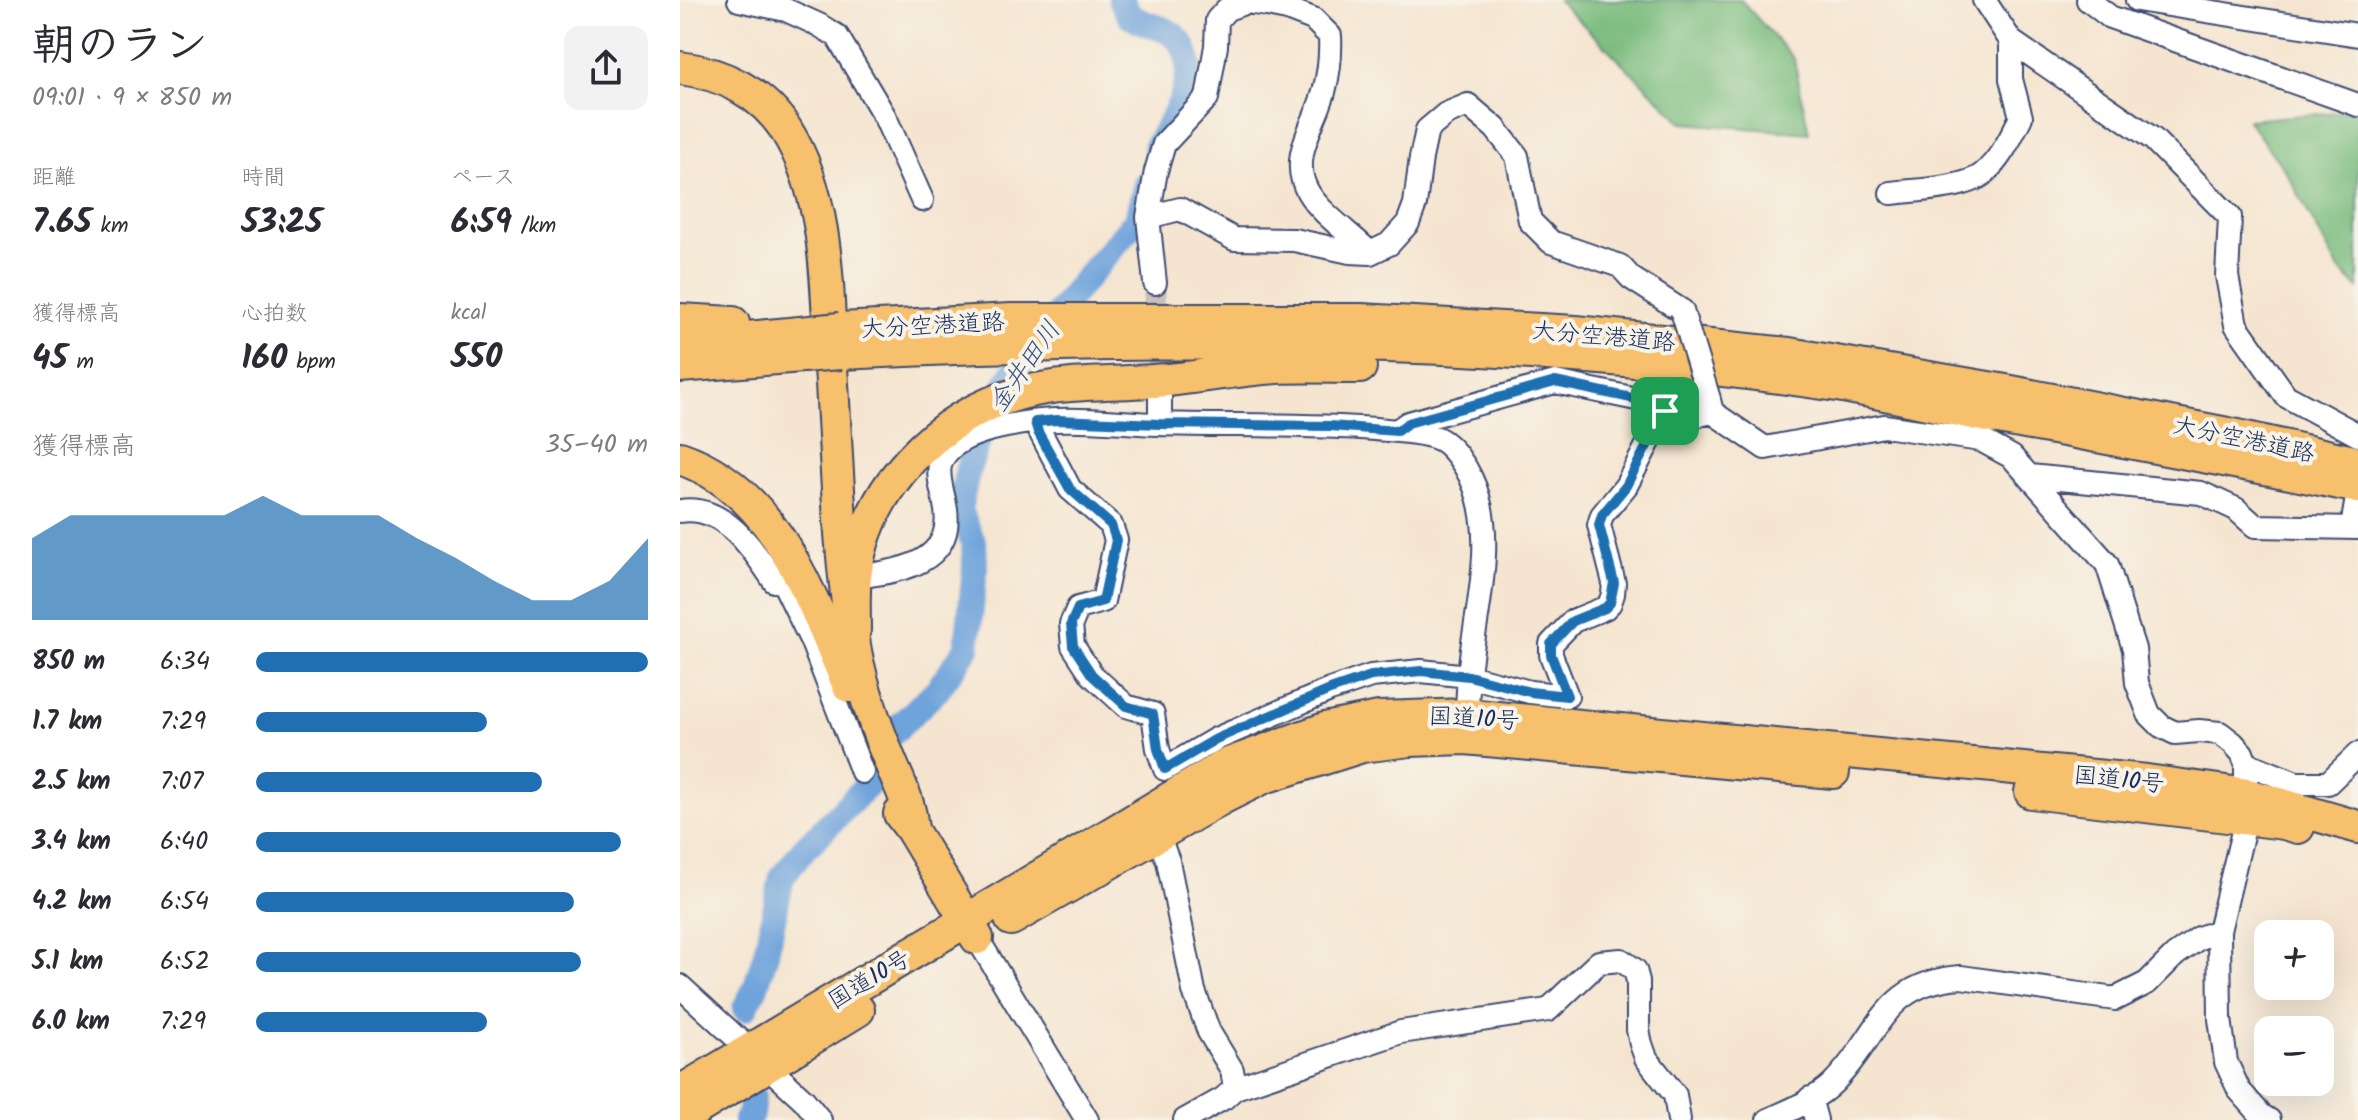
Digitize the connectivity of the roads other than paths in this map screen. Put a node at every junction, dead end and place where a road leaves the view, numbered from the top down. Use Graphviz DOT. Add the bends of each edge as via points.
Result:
graph roads {
  1 [pos="739,0"];
  2 [pos="1984,0"];
  3 [pos="2088,0"];
  4 [pos="2137,0"];
  5 [pos="805,9"];
  6 [pos="2358,35"];
  7 [pos="2011,41"];
  8 [pos="680,68"];
  9 [pos="680,84"];
  10 [pos="2358,105"];
  11 [pos="1891,193"];
  12 [pos="922,200"];
  13 [pos="1148,217"];
  14 [pos="1370,253"];
  15 [pos="1155,283"];
  16 [pos="680,320"];
  17 [pos="1074,332"];
  18 [pos="800,337"];
  19 [pos="680,344"];
  20 [pos="680,366"];
  21 [pos="1831,385"];
  22 [pos="1160,394"];
  23 [pos="1710,405"];
  24 [pos="1029,407"];
  25 [pos="1665,411"];
  26 [pos="1160,424"];
  27 [pos="979,426"];
  28 [pos="1397,431"];
  29 [pos="2358,435"];
  30 [pos="680,458"];
  31 [pos="2358,463"];
  32 [pos="2030,476"];
  33 [pos="2358,490"];
  34 [pos="680,511"];
  35 [pos="2355,528"];
  36 [pos="863,576"];
  37 [pos="854,630"];
  38 [pos="1469,676"];
  39 [pos="852,692"];
  40 [pos="1322,693"];
  41 [pos="1466,726"];
  42 [pos="870,728"];
  43 [pos="1328,742"];
  44 [pos="2358,754"];
  45 [pos="2246,763"];
  46 [pos="879,772"];
  47 [pos="2247,807"];
  48 [pos="2358,827"];
  49 [pos="1158,835"];
  50 [pos="2358,846"];
  51 [pos="972,930"];
  52 [pos="2219,931"];
  53 [pos="680,986"];
  54 [pos="758,1059"];
  55 [pos="1235,1088"];
  56 [pos="680,1092"];
  57 [pos="1813,1109"];
  58 [pos="680,1119"];
  59 [pos="820,1120"];
  60 [pos="1087,1120"];
  61 [pos="1185,1120"];
  62 [pos="1679,1120"];
  63 [pos="1768,1120"];
  64 [pos="2269,1120"];
  1 -- 5 [label="street"];
  2 -- 7 [label="street"];
  3 -- 10 [label="street" via="2110,17"];
  4 -- 6 [label="street"];
  5 -- 12 [label="street" via="837,36 885,117"];
  7 -- 11 [label="street" via="2011,79 2021,117 2006,146 1981,176"];
  7 -- 29 [label="street" via="2153,139 2230,217 2227,276 2236,325 2286,396"];
  8 -- 37 [label="highway" via="718,76 765,105 785,129 814,195 828,308 845,576"];
  9 -- 39 [label="highway" via="731,100 753,118 790,173 802,211 838,619"];
  13 -- 14 [label="street" via="1180,209 1234,239 1294,240"];
  13 -- 14 [label="street" via="1164,144 1207,98 1217,20 1227,9 1247,2 1267,5 1313,19 1330,36 1324,93 1305,141 1301,174 1316,202"];
  13 -- 15 [label="street"];
  14 -- 23 [label="street, bridge" via="1389,244 1408,223 1427,130 1468,105 1517,156 1530,221 1551,242 1620,266 1682,311"];
  16 -- 18 [label="highway"];
  17 -- 18 [label="highway, 大分空港道路, bridge"];
  17 -- 21 [label="highway, 大分空港道路" via="1617,360"];
  17 -- 31 [label="highway, 大分空港道路" via="1361,320 1576,332 1789,354 2006,391"];
  18 -- 19 [label="highway"];
  18 -- 20 [label="highway"];
  21 -- 24 [label="highway" via="1547,368 1265,368 1056,387"];
  21 -- 33 [label="highway, 大分空港道路" via="2215,457"];
  22 -- 26 [label="street"];
  23 -- 25 [label="street" via="1686,418"];
  23 -- 32 [label="street" via="1765,448 1884,426 1981,440 2012,457"];
  24 -- 26 [label="street" via="1057,420"];
  24 -- 27 [label="highway"];
  24 -- 40 [label="street" via="1070,489 1111,525 1116,540 1103,601 1078,608 1071,624 1073,646 1092,675 1126,706 1153,714 1165,769 1216,739"];
  25 -- 28 [label="street" via="1646,401 1555,382 1408,423"];
  25 -- 38 [label="street" via="1599,525 1614,583 1610,603 1573,621 1551,644 1567,696"];
  26 -- 28 [label="street"];
  27 -- 36 [label="street" via="950,449 939,470 947,514 938,546 919,563"];
  27 -- 37 [label="highway" via="956,420 884,492 860,552"];
  28 -- 38 [label="street" via="1440,440 1471,478 1479,502 1483,559"];
  30 -- 39 [label="highway" via="712,473 742,497 783,543"];
  32 -- 35 [label="street" via="2201,493 2236,509 2255,526"];
  32 -- 45 [label="street" via="2107,564 2149,714 2175,733 2220,733"];
  33 -- 35 [label="street"];
  34 -- 46 [label="street" via="695,508 719,519 746,543 774,581 788,583"];
  37 -- 42 [label="highway"];
  38 -- 40 [label="street" via="1421,671 1371,676"];
  38 -- 41 [label="street"];
  39 -- 42 [label="highway"];
  40 -- 43 [label="street"];
  41 -- 43 [label="highway, 国道10号" via="1379,718"];
  41 -- 47 [label="highway, 国道10号" via="2147,781"];
  42 -- 46 [label="highway"];
  43 -- 49 [label="highway, 国道10号"];
  43 -- 51 [label="highway, 国道10号" via="1226,765"];
  44 -- 45 [label="street" via="2328,783 2296,783"];
  45 -- 47 [label="street"];
  46 -- 51 [label="highway" via="898,813"];
  47 -- 48 [label="highway, 国道10号"];
  47 -- 50 [label="highway, 国道10号"];
  47 -- 52 [label="street"];
  49 -- 51 [label="highway, 国道10号"];
  49 -- 55 [label="street" via="1194,991 1209,1032 1232,1070"];
  51 -- 54 [label="highway, 国道10号"];
  51 -- 60 [label="street"];
  52 -- 57 [label="street" via="2199,938 2147,983 2115,999 1961,977 1910,989 1882,1017"];
  52 -- 64 [label="street" via="2226,1062 2239,1090"];
  53 -- 54 [label="street"];
  54 -- 56 [label="highway, 国道10号"];
  54 -- 58 [label="highway, 国道10号"];
  54 -- 59 [label="street"];
  55 -- 61 [label="street"];
  55 -- 62 [label="street" via="1401,1032 1548,1010 1599,962 1621,960 1635,970 1638,981 1638,1030 1646,1058 1675,1095"];
  57 -- 63 [label="street"];
}
